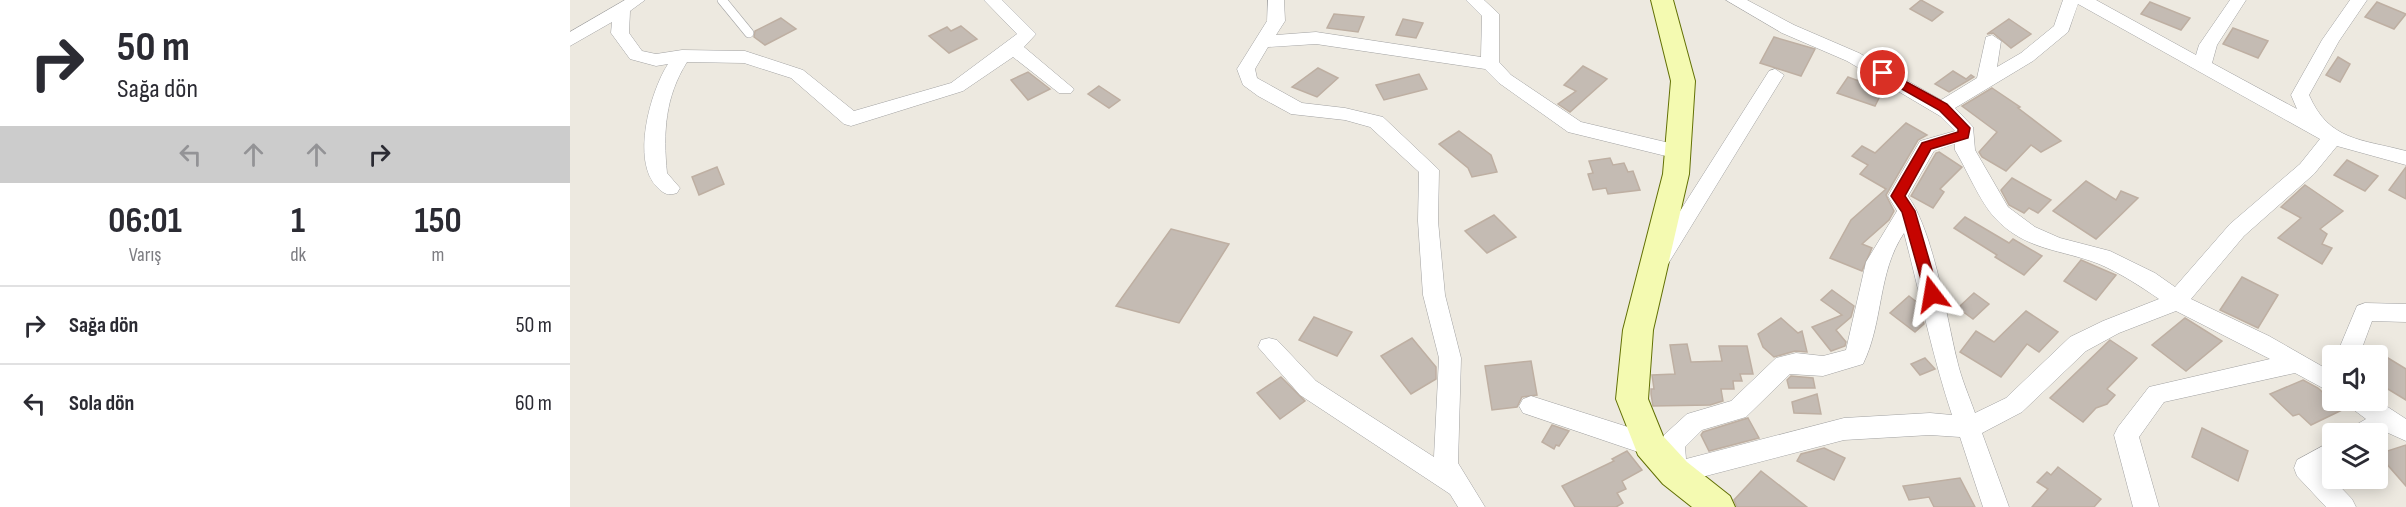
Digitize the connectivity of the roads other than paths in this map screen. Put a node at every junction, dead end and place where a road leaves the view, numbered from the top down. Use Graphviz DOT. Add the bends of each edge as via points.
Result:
graph roads {
  1 [pos="637,0"];
  2 [pos="722,0"];
  3 [pos="992,0"];
  4 [pos="1275,0"];
  5 [pos="1474,0"];
  6 [pos="1662,0"];
  7 [pos="1734,0"];
  8 [pos="2071,0"];
  9 [pos="2083,0"];
  10 [pos="2238,0"];
  11 [pos="2359,0"];
  12 [pos="1754,5"];
  13 [pos="622,11"];
  14 [pos="748,33"];
  15 [pos="570,40"];
  16 [pos="1992,41"];
  17 [pos="1264,42"];
  18 [pos="1013,48"];
  19 [pos="682,56"];
  20 [pos="1490,64"];
  21 [pos="2202,66"];
  22 [pos="1775,75"];
  23 [pos="1986,81"];
  24 [pos="1065,89"];
  25 [pos="1943,107"];
  26 [pos="1964,135"];
  27 [pos="2334,138"];
  28 [pos="1678,152"];
  29 [pos="2406,158"];
  30 [pos="670,188"];
  31 [pos="1908,211"];
  32 [pos="1653,269"];
  33 [pos="2176,300"];
  34 [pos="2406,313"];
  35 [pos="2352,345"];
  36 [pos="1269,347"];
  37 [pos="2298,363"];
  38 [pos="2322,377"];
  39 [pos="1531,406"];
  40 [pos="2373,411"];
  41 [pos="2385,420"];
  42 [pos="2380,423"];
  43 [pos="1970,427"];
  44 [pos="2406,430"];
  45 [pos="1650,445"];
  46 [pos="2322,458"];
  47 [pos="1675,473"];
  48 [pos="2322,485"];
  49 [pos="2326,489"];
  50 [pos="1466,498"];
  51 [pos="1718,507"];
  52 [pos="1996,507"];
  53 [pos="2146,507"];
  54 [pos="2343,507"];
  1 -- 13 [label="street"];
  2 -- 14 [label="lane"];
  3 -- 18 [label="street" via="1027,34"];
  4 -- 17 [label="street" via="1276,21"];
  5 -- 20 [label="street" via="1491,14"];
  6 -- 28 [label="main road" via="1683,81"];
  7 -- 12 [label="street"];
  8 -- 23 [label="street" via="2062,28 2027,57"];
  9 -- 21 [label="street"];
  10 -- 21 [label="street" via="2208,45"];
  11 -- 27 [label="street" via="2300,95 2308,116"];
  12 -- 25 [label="street" via="1788,29 1853,57"];
  13 -- 15 [label="street"];
  13 -- 19 [label="street" via="620,33 636,56 656,60"];
  16 -- 23 [label="street"];
  17 -- 20 [label="street" via="1316,38"];
  17 -- 50 [label="street" via="1246,69 1249,81 1298,109 1376,122 1429,170 1428,221 1434,295 1450,358 1446,465"];
  18 -- 19 [label="street" via="957,87 851,119 796,74 745,57"];
  18 -- 24 [label="street"];
  19 -- 30 [label="street" via="666,78 653,130 657,175"];
  20 -- 28 [label="street" via="1575,127"];
  21 -- 27 [label="street"];
  22 -- 32 [label="street"];
  23 -- 25 [label="street"];
  25 -- 26 [label="street" via="1964,128"];
  26 -- 31 [label="street" via="1927,146 1898,196"];
  26 -- 33 [label="street" via="1965,150 2001,212 2028,233 2055,245 2103,257 2147,279"];
  27 -- 29 [label="street"];
  27 -- 33 [label="street" via="2307,169 2237,230"];
  28 -- 32 [label="main road"];
  31 -- 43 [label="street" via="1946,362"];
  31 -- 47 [label="street" via="1877,263 1864,334 1855,357 1823,366 1784,365 1738,410 1695,420 1673,443"];
  32 -- 45 [label="main road" via="1638,330 1632,399"];
  33 -- 37 [label="street"];
  33 -- 43 [label="street" via="2078,344 2014,405"];
  34 -- 35 [label="street" via="2365,312"];
  36 -- 50 [label="street" via="1308,388"];
  37 -- 38 [label="street"];
  37 -- 53 [label="street" via="2157,394 2126,435"];
  39 -- 45 [label="street"];
  40 -- 41 [label="street"];
  41 -- 42 [label="street"];
  41 -- 44 [label="street"];
  43 -- 47 [label="street" via="1930,424 1844,429"];
  43 -- 52 [label="street"];
  45 -- 47 [label="main road"];
  46 -- 48 [label="street" via="2306,468"];
  47 -- 51 [label="main road"];
  49 -- 54 [label="street"];
}
